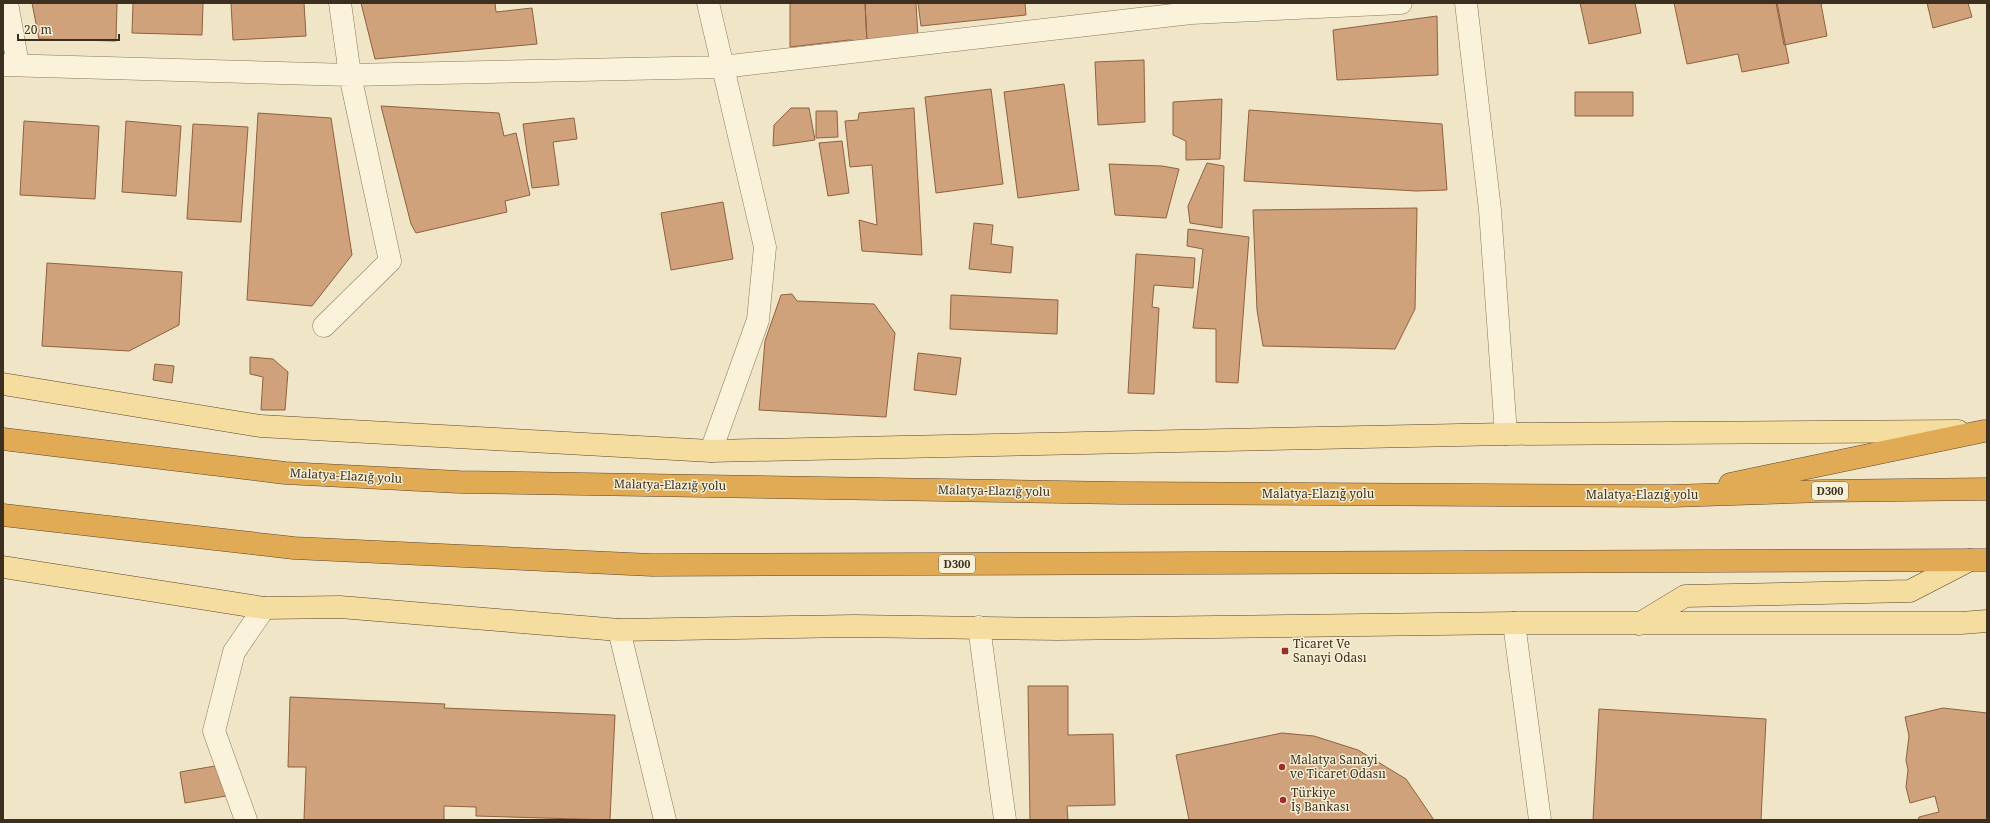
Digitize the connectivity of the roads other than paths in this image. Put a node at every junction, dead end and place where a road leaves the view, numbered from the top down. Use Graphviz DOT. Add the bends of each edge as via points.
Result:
graph roads {
  1 [pos="7,3"];
  2 [pos="340,3"];
  3 [pos="708,3"];
  4 [pos="1401,3"];
  5 [pos="1466,3"];
  6 [pos="1190,8"];
  7 [pos="10,65"];
  8 [pos="722,67"];
  9 [pos="350,75"];
  10 [pos="324,326"];
  11 [pos="3,384"];
  12 [pos="3,430"];
  13 [pos="1986,431"];
  14 [pos="1506,434"];
  15 [pos="3,440"];
  16 [pos="50,445"];
  17 [pos="711,451"];
  18 [pos="1987,489"];
  19 [pos="1672,496"];
  20 [pos="3,515"];
  21 [pos="3,554"];
  22 [pos="1978,560"];
  23 [pos="3,567"];
  24 [pos="64,577"];
  25 [pos="264,608"];
  26 [pos="1987,621"];
  27 [pos="1514,623"];
  28 [pos="1638,624"];
  29 [pos="979,627"];
  30 [pos="619,630"];
  31 [pos="246,820"];
  32 [pos="665,820"];
  33 [pos="1005,820"];
  34 [pos="1540,820"];
  1 -- 7 [label="street"];
  2 -- 9 [label="street"];
  3 -- 8 [label="street"];
  4 -- 6 [label="street"];
  5 -- 14 [label="street" via="1490,210"];
  6 -- 8 [label="street"];
  7 -- 9 [label="street"];
  8 -- 9 [label="street"];
  8 -- 17 [label="street" via="765,247 758,320"];
  9 -- 10 [label="street" via="390,262"];
  11 -- 17 [label="main road" via="260,426"];
  12 -- 16 [label="main road"];
  13 -- 14 [label="main road"];
  13 -- 19 [label="highway"];
  14 -- 17 [label="main road"];
  15 -- 16 [label="highway, Malatya-Elazığ yolu / D300"];
  16 -- 19 [label="highway, Malatya-Elazığ yolu / D300" via="285,473 459,482 1127,493"];
  18 -- 19 [label="highway, Malatya-Elazığ yolu / D300"];
  20 -- 22 [label="highway, D300" via="294,548 652,565"];
  21 -- 24 [label="main road"];
  22 -- 28 [label="main road" via="1910,591 1685,596"];
  23 -- 24 [label="main road"];
  24 -- 25 [label="main road"];
  25 -- 30 [label="main road" via="340,607"];
  25 -- 31 [label="street" via="234,652 214,731"];
  26 -- 28 [label="main road"];
  27 -- 28 [label="main road"];
  27 -- 29 [label="main road" via="1058,629"];
  27 -- 34 [label="street"];
  29 -- 30 [label="main road" via="854,626"];
  29 -- 33 [label="street"];
  30 -- 32 [label="street"];
}
